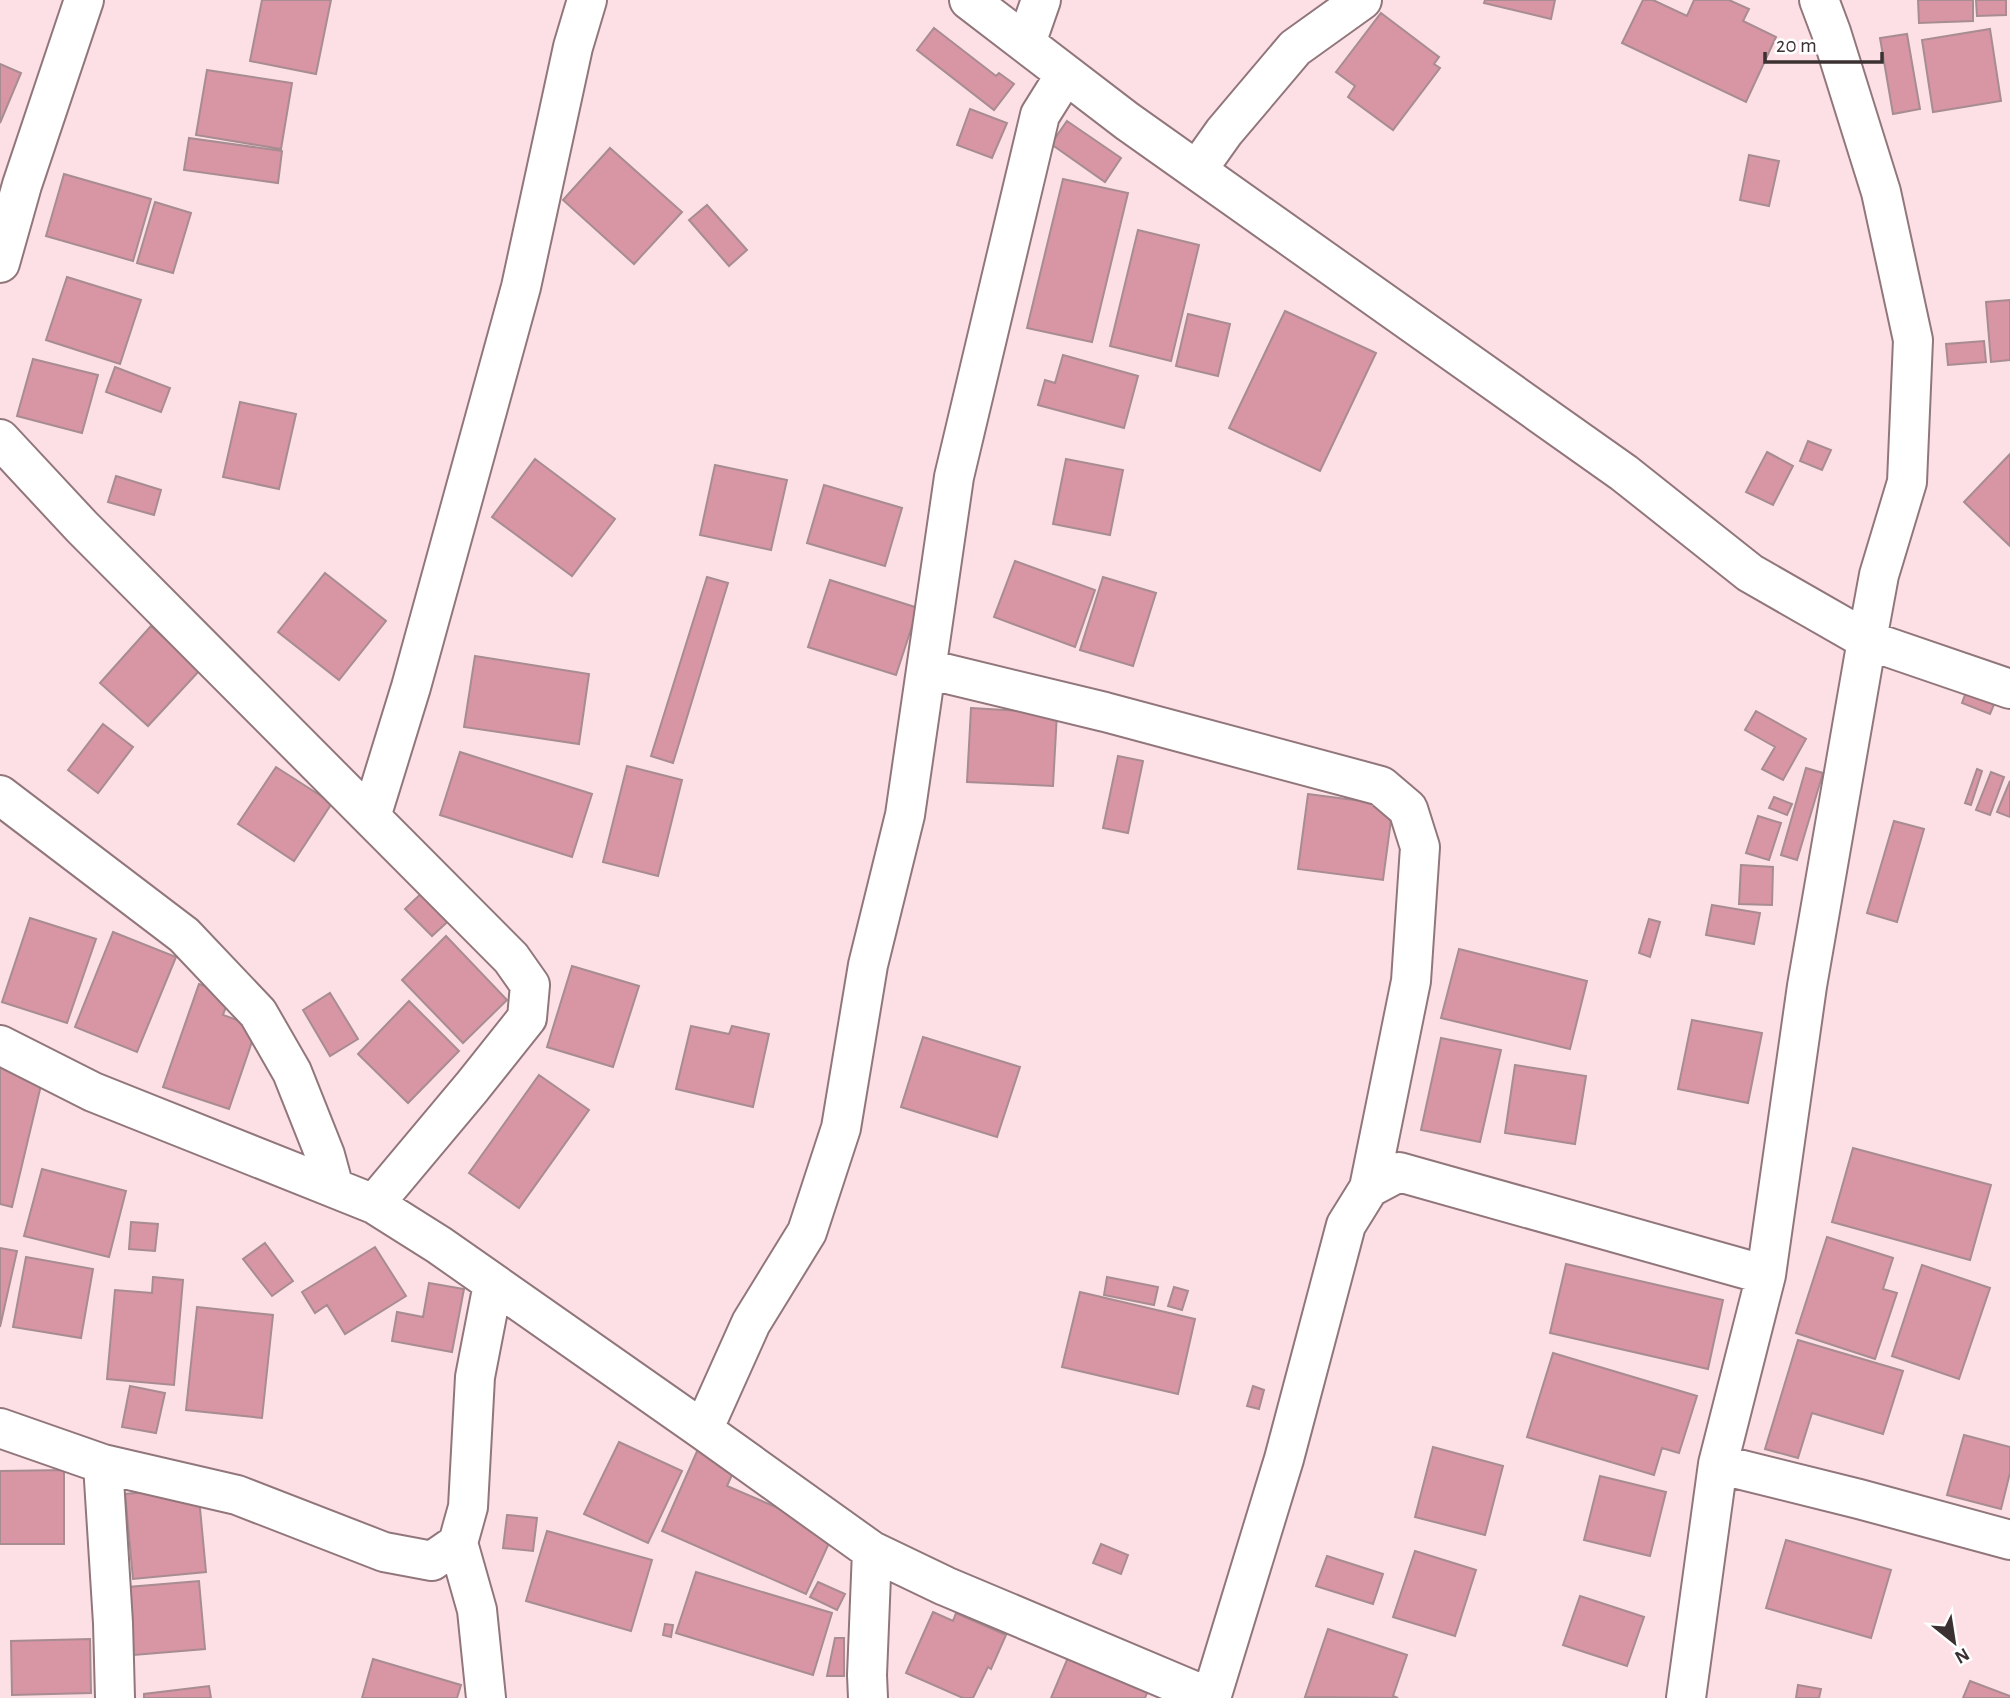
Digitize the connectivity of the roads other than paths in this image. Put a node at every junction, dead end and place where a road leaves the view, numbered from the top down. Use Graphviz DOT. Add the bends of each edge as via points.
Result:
graph roads {
  1 [pos="84,0"];
  2 [pos="587,0"];
  3 [pos="969,0"];
  4 [pos="1041,0"];
  5 [pos="1362,0"];
  6 [pos="1819,0"];
  7 [pos="1026,43"];
  8 [pos="1065,75"];
  9 [pos="1197,170"];
  10 [pos="0,263"];
  11 [pos="0,439"];
  12 [pos="1867,640"];
  13 [pos="928,669"];
  14 [pos="2010,689"];
  15 [pos="0,795"];
  16 [pos="371,817"];
  17 [pos="0,1045"];
  18 [pos="334,1188"];
  19 [pos="1369,1188"];
  20 [pos="374,1205"];
  21 [pos="1766,1275"];
  22 [pos="493,1284"];
  23 [pos="0,1428"];
  24 [pos="703,1430"];
  25 [pos="103,1464"];
  26 [pos="1718,1464"];
  27 [pos="2010,1540"];
  28 [pos="458,1543"];
  29 [pos="873,1551"];
  30 [pos="115,1698"];
  31 [pos="486,1698"];
  32 [pos="868,1698"];
  33 [pos="1211,1698"];
  34 [pos="1686,1698"];
  1 -- 10 [label="street"];
  2 -- 16 [label="street" via="521,287"];
  3 -- 7 [label="street"];
  4 -- 7 [label="street"];
  5 -- 9 [label="street" via="1295,48"];
  6 -- 12 [label="street" via="1881,192 1913,340 1907,482 1879,575"];
  7 -- 8 [label="street"];
  8 -- 9 [label="street"];
  8 -- 13 [label="street" via="1040,116 954,477"];
  9 -- 12 [label="street" via="1624,473 1750,573"];
  11 -- 16 [label="street"];
  12 -- 14 [label="street"];
  12 -- 21 [label="street" via="1807,986"];
  13 -- 19 [label="street" via="1381,786 1408,809 1420,847 1411,981"];
  13 -- 24 [label="street" via="905,815 868,965 841,1128 807,1232 751,1324"];
  15 -- 18 [label="street" via="184,935 258,1013 292,1072"];
  16 -- 20 [label="street" via="511,958 530,985 527,1018"];
  17 -- 18 [label="street" via="93,1093"];
  18 -- 20 [label="street"];
  19 -- 21 [label="street" via="1399,1172"];
  19 -- 33 [label="street" via="1346,1225 1284,1459"];
  20 -- 22 [label="street"];
  21 -- 26 [label="street"];
  22 -- 24 [label="street"];
  22 -- 28 [label="street" via="475,1377 468,1507"];
  23 -- 25 [label="street"];
  24 -- 29 [label="street"];
  25 -- 28 [label="street" via="237,1495 384,1552 432,1561"];
  25 -- 30 [label="street"];
  26 -- 27 [label="street"];
  26 -- 34 [label="street"];
  28 -- 31 [label="street" via="477,1610"];
  29 -- 32 [label="street"];
  29 -- 33 [label="street"];
}
